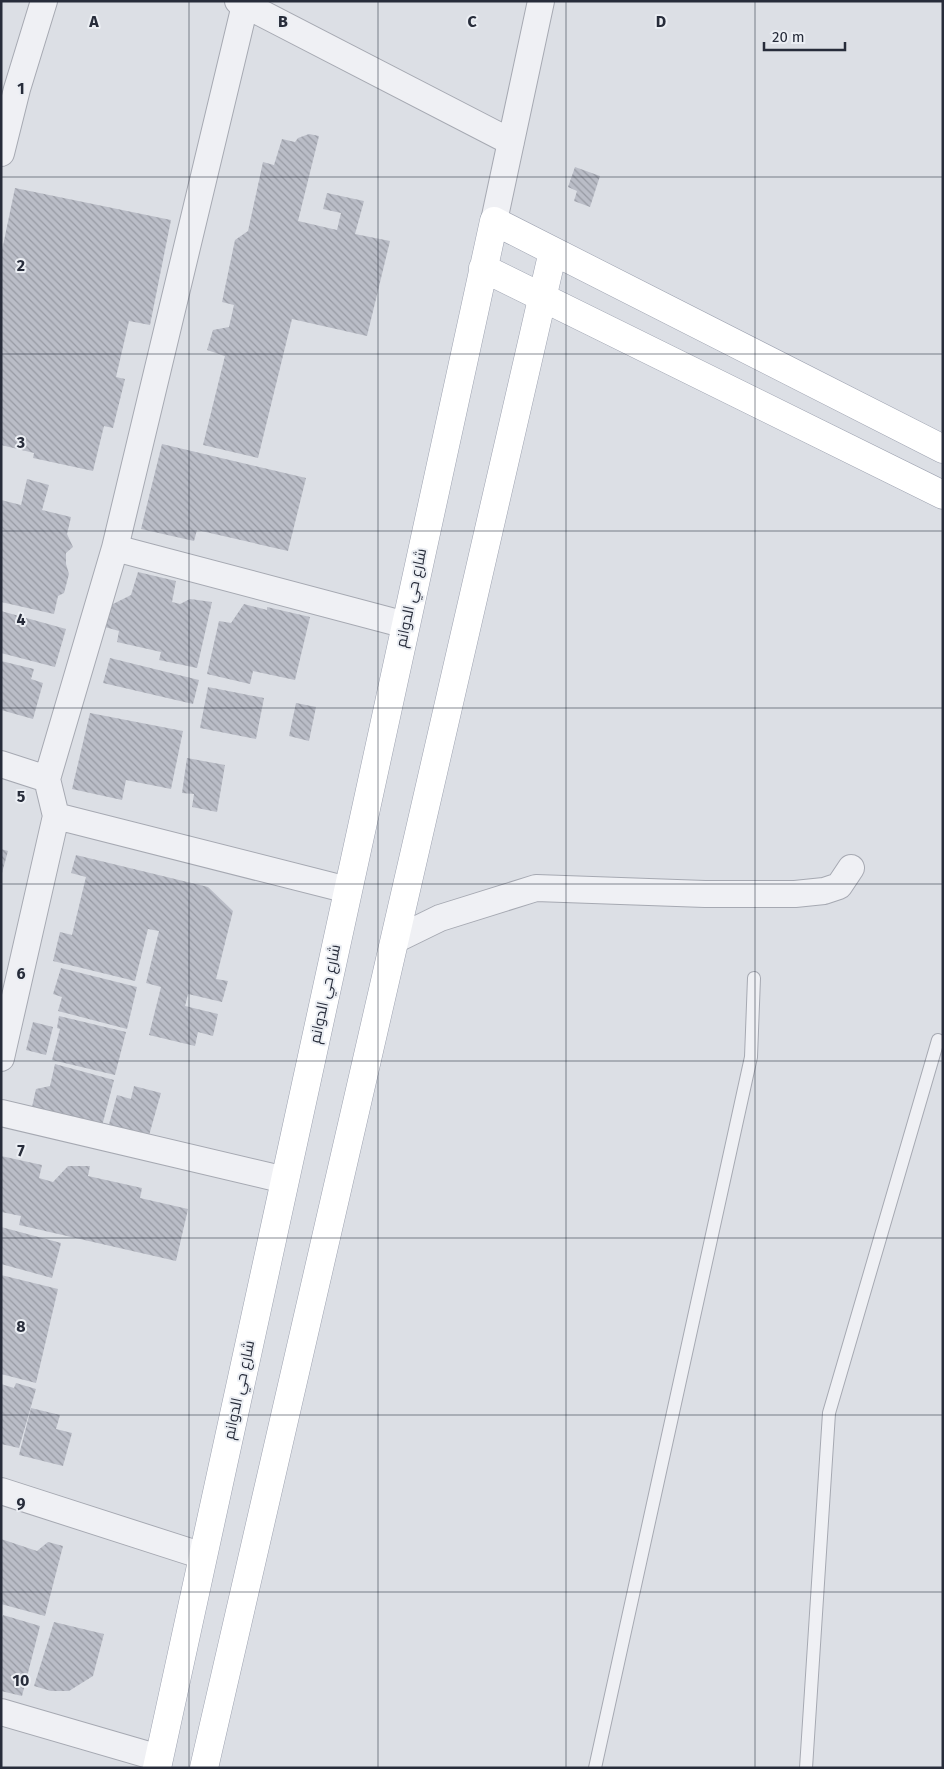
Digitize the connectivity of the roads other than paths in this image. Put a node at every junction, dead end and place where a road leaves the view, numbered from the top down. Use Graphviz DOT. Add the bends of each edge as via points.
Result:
graph roads {
  1 [pos="44,1"];
  2 [pos="541,1"];
  3 [pos="241,3"];
  4 [pos="9,87"];
  5 [pos="511,142"];
  6 [pos="1,153"];
  7 [pos="494,221"];
  8 [pos="553,250"];
  9 [pos="483,268"];
  10 [pos="542,297"];
  11 [pos="943,449"];
  12 [pos="943,496"];
  13 [pos="115,548"];
  14 [pos="406,626"];
  15 [pos="1,764"];
  16 [pos="47,779"];
  17 [pos="56,816"];
  18 [pos="851,868"];
  19 [pos="348,890"];
  20 [pos="395,940"];
  21 [pos="754,978"];
  22 [pos="938,1040"];
  23 [pos="1,1058"];
  24 [pos="1,1113"];
  25 [pos="285,1180"];
  26 [pos="1,1490"];
  27 [pos="203,1556"];
  28 [pos="1,1712"];
  29 [pos="158,1763"];
  30 [pos="204,1768"];
  31 [pos="595,1768"];
  32 [pos="806,1768"];
  1 -- 4 [label="street"];
  2 -- 5 [label="street"];
  3 -- 5 [label="street"];
  3 -- 13 [label="street"];
  4 -- 6 [label="street"];
  5 -- 7 [label="street"];
  7 -- 8 [label="main road"];
  7 -- 9 [label="main road, شارع حي الدوانم"];
  8 -- 10 [label="main road"];
  8 -- 11 [label="main road"];
  9 -- 10 [label="main road"];
  9 -- 14 [label="main road, شارع حي الدوانم"];
  10 -- 12 [label="main road"];
  10 -- 20 [label="main road"];
  13 -- 14 [label="street"];
  13 -- 16 [label="street"];
  14 -- 19 [label="main road, شارع حي الدوانم"];
  15 -- 16 [label="street"];
  16 -- 17 [label="street"];
  17 -- 19 [label="street"];
  17 -- 23 [label="street"];
  18 -- 20 [label="street" via="839,886 824,892 796,894 536,888 440,918"];
  19 -- 25 [label="main road, شارع حي الدوانم"];
  20 -- 30 [label="main road"];
  21 -- 31 [label="lane" via="751,1057"];
  22 -- 32 [label="lane" via="829,1414"];
  24 -- 25 [label="street"];
  25 -- 27 [label="main road, شارع حي الدوانم"];
  26 -- 27 [label="street"];
  27 -- 29 [label="main road, شارع حي الدوانم"];
  28 -- 29 [label="street"];
}
